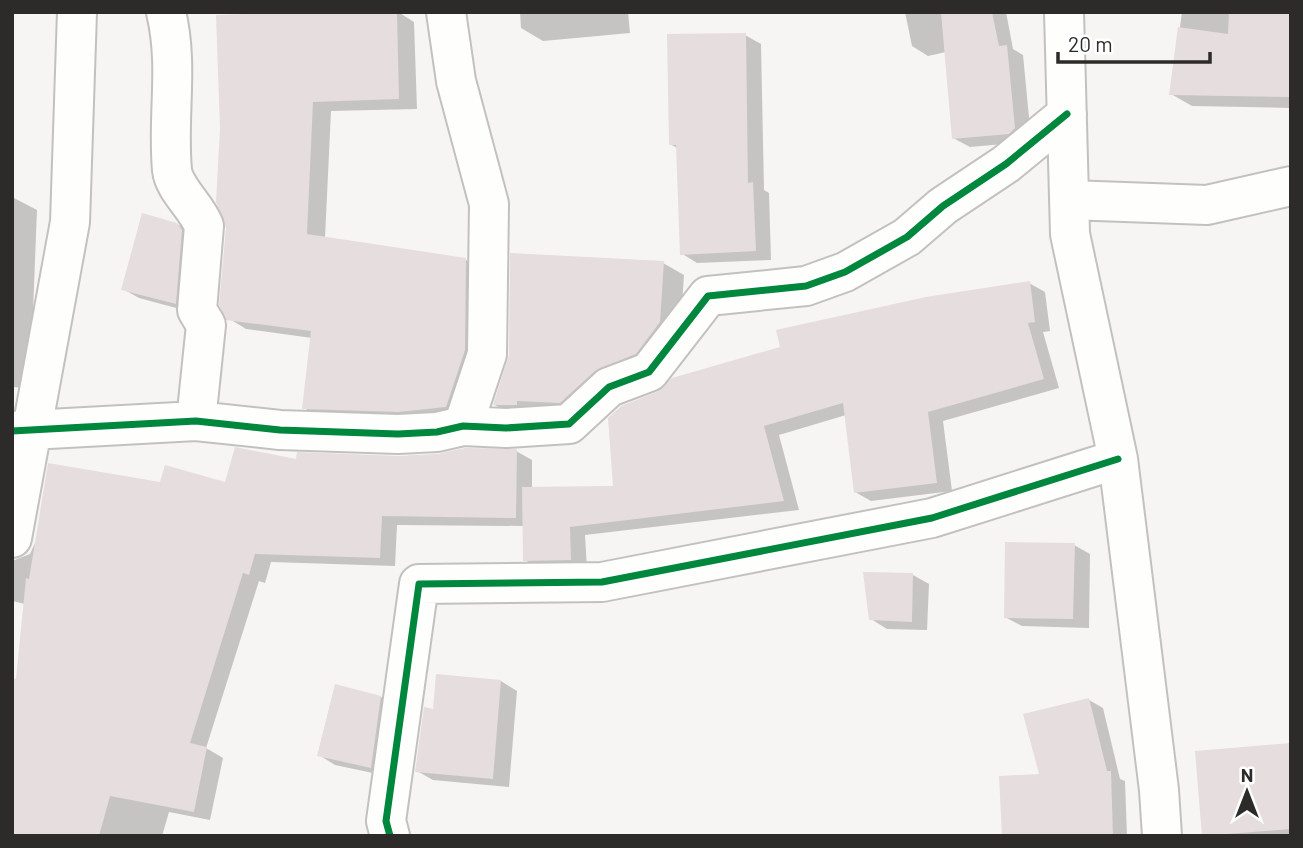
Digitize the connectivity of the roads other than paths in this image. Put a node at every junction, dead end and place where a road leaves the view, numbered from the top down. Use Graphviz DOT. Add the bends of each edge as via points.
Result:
graph roads {
  1 [pos="76,12"];
  2 [pos="166,12"];
  3 [pos="446,12"];
  4 [pos="1064,12"];
  5 [pos="1067,114"];
  6 [pos="1291,186"];
  7 [pos="1069,200"];
  8 [pos="196,421"];
  9 [pos="463,426"];
  10 [pos="21,432"];
  11 [pos="1118,459"];
  12 [pos="12,538"];
  13 [pos="390,836"];
  14 [pos="1162,836"];
  1 -- 10 [label="street" via="70,222"];
  2 -- 8 [label="street" via="174,43 172,171 204,226 197,310 206,325"];
  3 -- 9 [label="street" via="456,81 489,204 487,354"];
  4 -- 5 [label="street"];
  5 -- 7 [label="street"];
  5 -- 9 [label="street" via="907,237 845,272 806,286 708,296 649,372 609,387 569,424"];
  6 -- 7 [label="street" via="1207,205"];
  7 -- 11 [label="street" via="1070,234"];
  8 -- 9 [label="street" via="280,430 398,434"];
  8 -- 10 [label="street"];
  10 -- 12 [label="street"];
  11 -- 13 [label="street" via="932,518 602,582 419,584 386,821"];
  11 -- 14 [label="street"];
}
